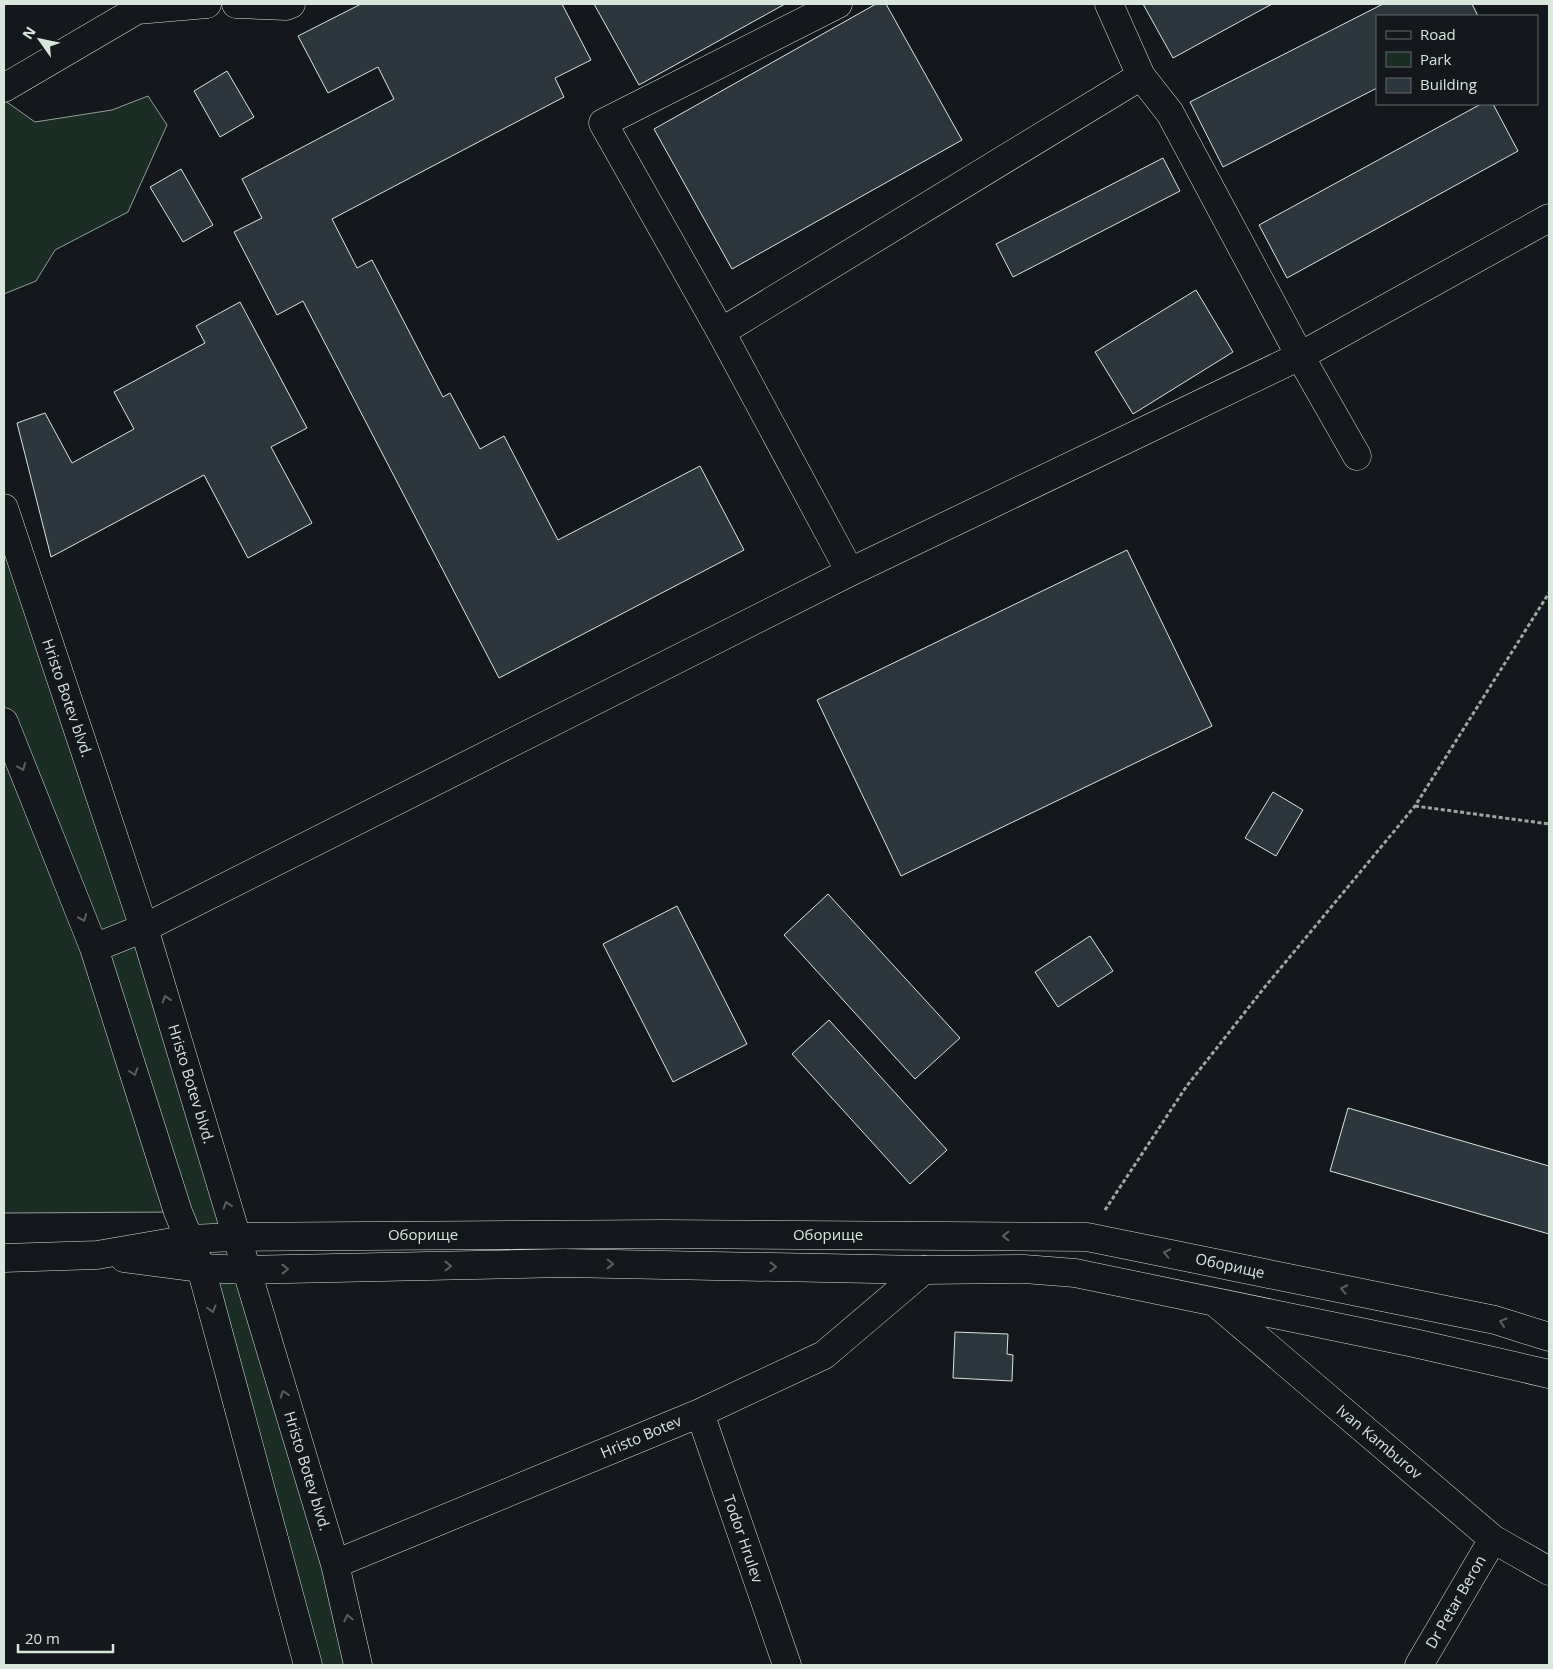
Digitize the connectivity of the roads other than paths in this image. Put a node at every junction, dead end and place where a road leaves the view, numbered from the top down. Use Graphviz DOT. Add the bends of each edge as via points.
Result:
graph roads {
  1 [pos="207,4"];
  2 [pos="250,4"];
  3 [pos="291,4"];
  4 [pos="838,4"];
  5 [pos="1109,4"];
  6 [pos="1141,76"];
  7 [pos="4,88"];
  8 [pos="1549,218"];
  9 [pos="721,332"];
  10 [pos="1300,356"];
  11 [pos="1357,456"];
  12 [pos="4,508"];
  13 [pos="850,572"];
  14 [pos="4,722"];
  15 [pos="144,928"];
  16 [pos="94,948"];
  17 [pos="236,1236"];
  18 [pos="190,1238"];
  19 [pos="97,1255"];
  20 [pos="4,1258"];
  21 [pos="201,1268"];
  22 [pos="247,1270"];
  23 [pos="924,1270"];
  24 [pos="1216,1303"];
  25 [pos="1549,1337"];
  26 [pos="1549,1374"];
  27 [pos="700,1413"];
  28 [pos="1492,1539"];
  29 [pos="335,1564"];
  30 [pos="1549,1571"];
  31 [pos="308,1665"];
  32 [pos="358,1665"];
  33 [pos="787,1665"];
  34 [pos="1419,1665"];
  1 -- 7 [label="street" via="137,10"];
  2 -- 3 [label="street"];
  4 -- 9 [label="street" via="603,122"];
  5 -- 6 [label="street"];
  6 -- 9 [label="street"];
  6 -- 10 [label="street" via="1170,113"];
  8 -- 10 [label="street"];
  9 -- 13 [label="street"];
  10 -- 11 [label="street"];
  10 -- 13 [label="street"];
  12 -- 15 [label="street, Hristo Botev blvd."];
  13 -- 15 [label="street"];
  14 -- 16 [label="street, one-way"];
  15 -- 16 [label="street"];
  17 -- 15 [label="street, Hristo Botev blvd., one-way"];
  16 -- 18 [label="street, one-way" via="178,1212"];
  17 -- 18 [label="street, Оборище"];
  17 -- 22 [label="street, Hristo Botev blvd."];
  25 -- 17 [label="street, Оборище, one-way" via="1495,1320 1087,1237 673,1234"];
  18 -- 19 [label="street, Оборище"];
  18 -- 21 [label="street"];
  19 -- 20 [label="street, Оборище"];
  19 -- 21 [label="street, Оборище"];
  21 -- 22 [label="street, Оборище"];
  21 -- 31 [label="street, one-way"];
  22 -- 23 [label="street, Оборище, one-way" via="564,1263"];
  29 -- 22 [label="street, Hristo Botev blvd., one-way"];
  23 -- 24 [label="street, Оборище" via="1024,1269 1075,1273"];
  23 -- 27 [label="street, Hristo Botev" via="824,1355"];
  24 -- 26 [label="street, Оборище"];
  24 -- 28 [label="street, Ivan Kamburov"];
  27 -- 29 [label="street, Hristo Botev"];
  27 -- 33 [label="street, Todor Hrulev"];
  28 -- 30 [label="street, Ivan Kamburov"];
  28 -- 34 [label="street, Dr Petar Beron"];
  32 -- 29 [label="street, Hristo Botev blvd., one-way"];
}
